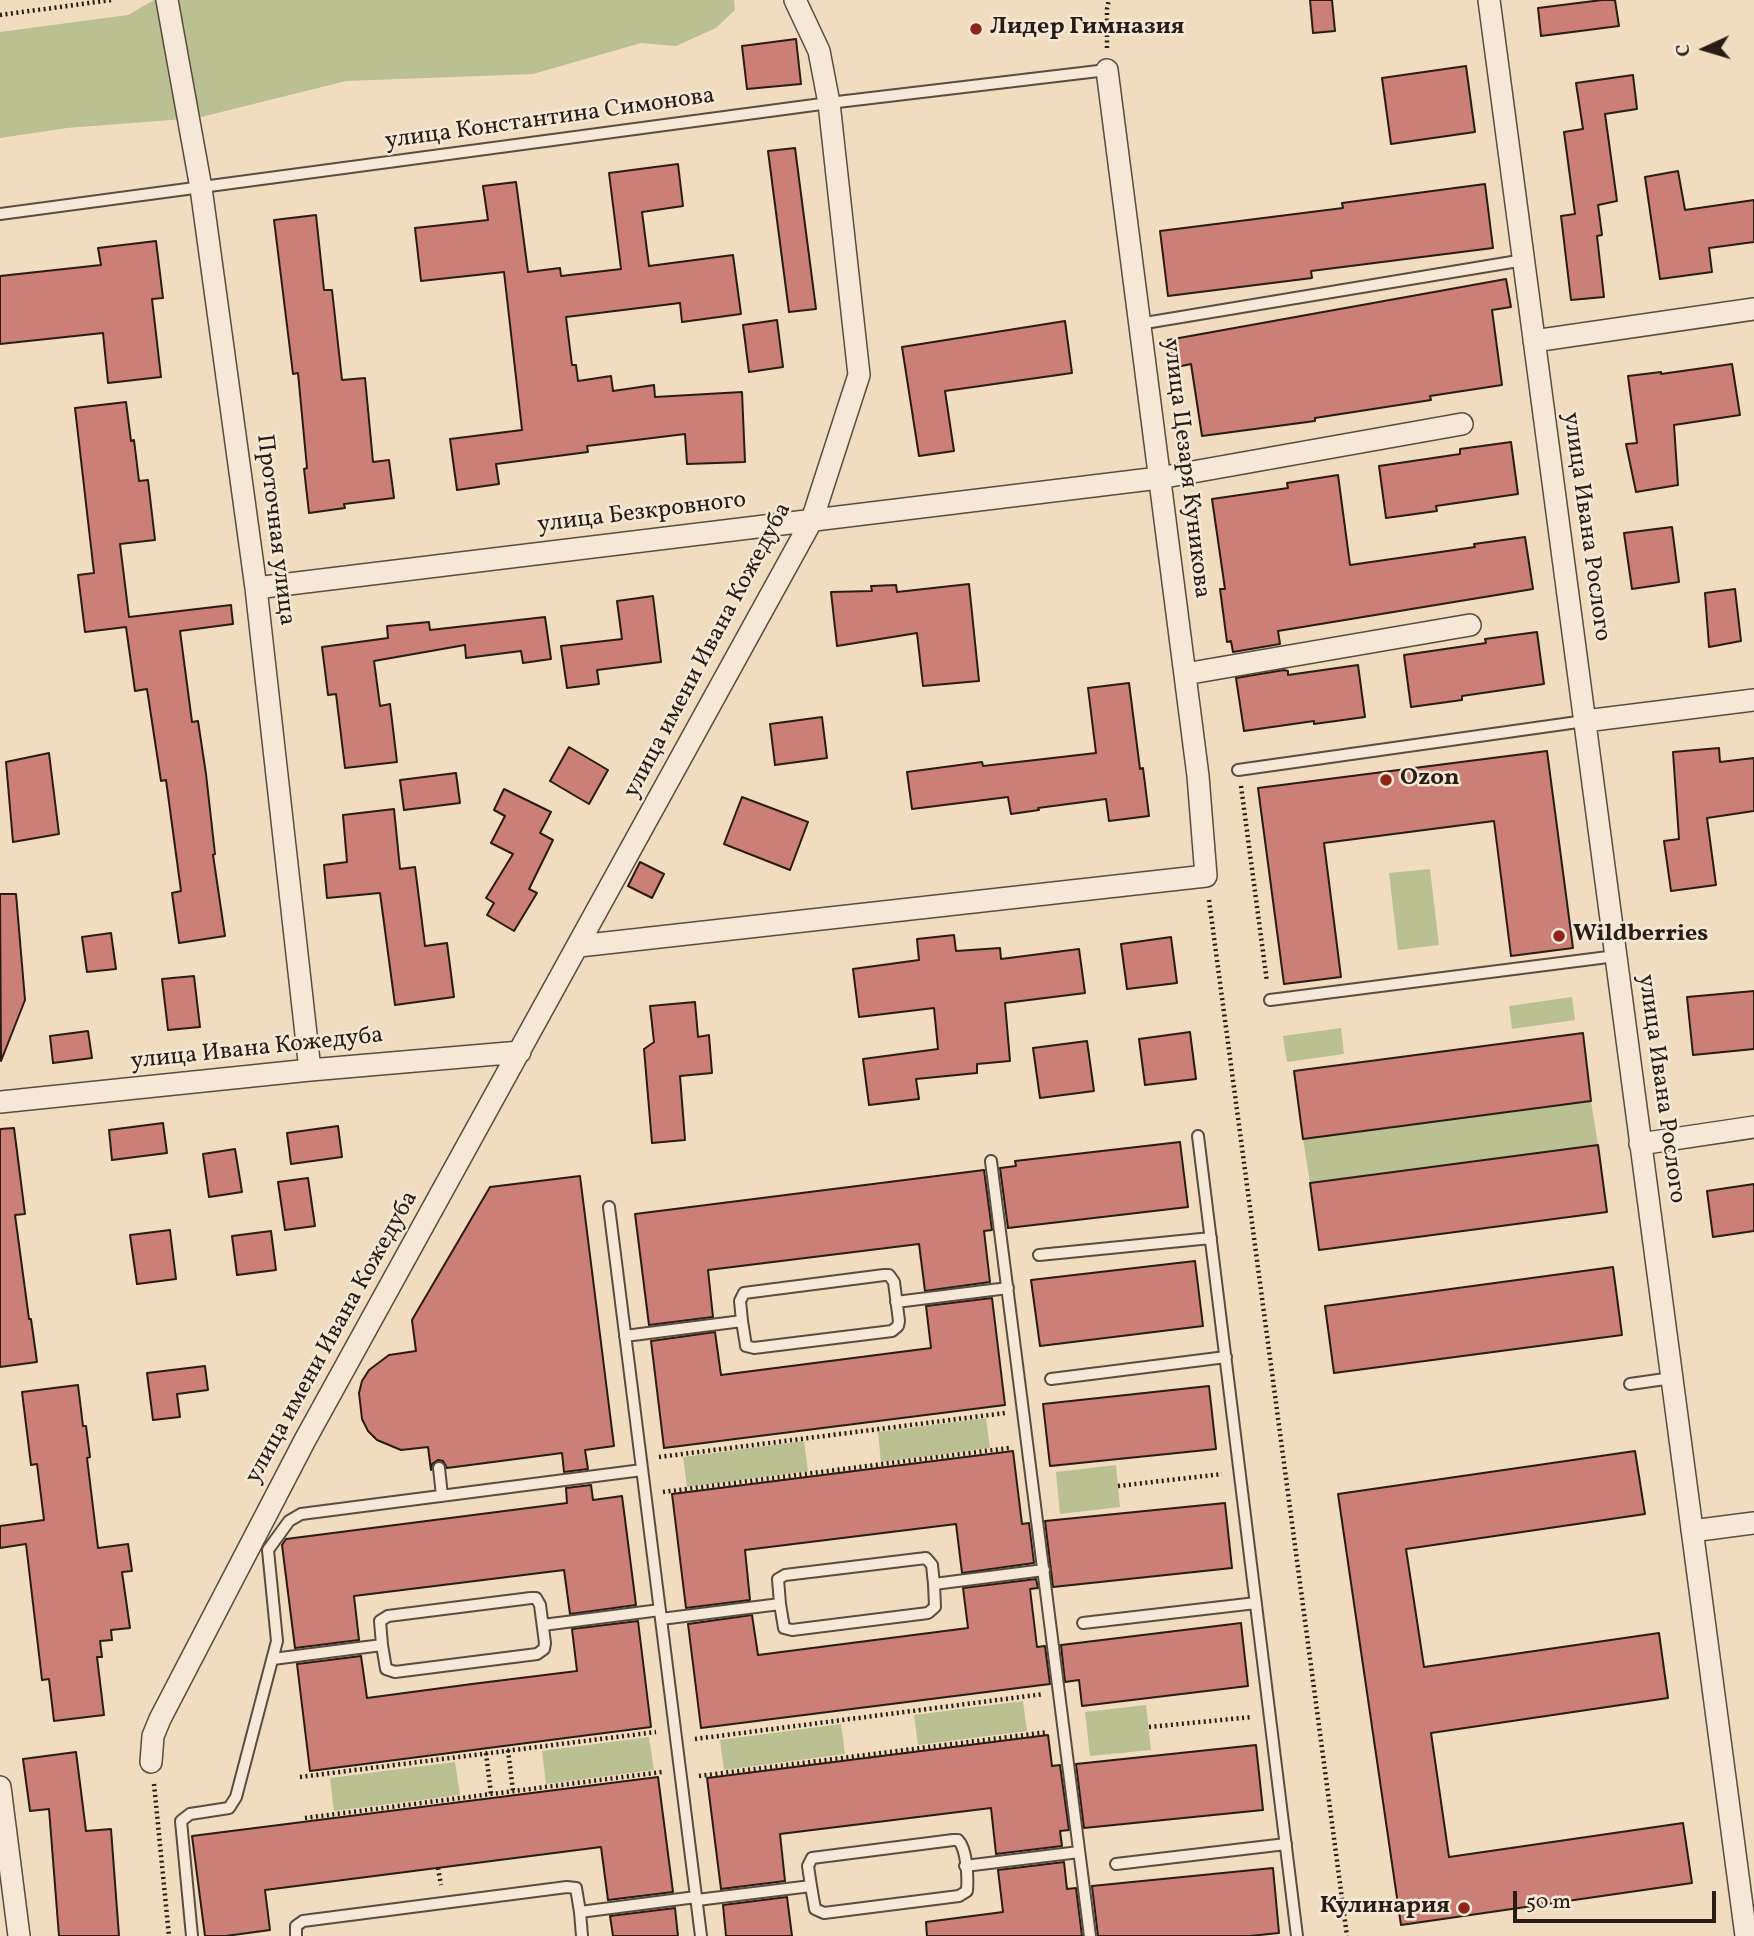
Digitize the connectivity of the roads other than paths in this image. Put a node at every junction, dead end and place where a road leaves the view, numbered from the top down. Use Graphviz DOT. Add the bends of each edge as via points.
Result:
graph roads {
  1 [pos="167,0"];
  2 [pos="795,0"];
  3 [pos="1489,0"];
  4 [pos="1107,70"];
  5 [pos="829,103"];
  6 [pos="201,188"];
  7 [pos="0,214"];
  8 [pos="1524,260"];
  9 [pos="1754,309"];
  10 [pos="1139,324"];
  11 [pos="1534,341"];
  12 [pos="1462,424"];
  13 [pos="1159,478"];
  14 [pos="812,520"];
  15 [pos="256,588"];
  16 [pos="1471,625"];
  17 [pos="1185,674"];
  18 [pos="1754,699"];
  19 [pos="1585,721"];
  20 [pos="1238,770"];
  21 [pos="579,946"];
  22 [pos="1616,956"];
  23 [pos="1270,1000"];
  24 [pos="520,1052"];
  25 [pos="310,1070"];
  26 [pos="0,1102"];
  27 [pos="1754,1127"];
  28 [pos="1198,1136"];
  29 [pos="1640,1144"];
  30 [pos="991,1161"];
  31 [pos="609,1207"];
  32 [pos="1211,1238"];
  33 [pos="1039,1255"];
  34 [pos="1007,1288"];
  35 [pos="896,1302"];
  36 [pos="742,1321"];
  37 [pos="625,1336"];
  38 [pos="1226,1357"];
  39 [pos="1672,1378"];
  40 [pos="1051,1379"];
  41 [pos="1630,1384"];
  42 [pos="641,1465"];
  43 [pos="439,1468"];
  44 [pos="442,1496"];
  45 [pos="1754,1523"];
  46 [pos="1692,1531"];
  47 [pos="1044,1570"];
  48 [pos="934,1584"];
  49 [pos="1256,1603"];
  50 [pos="780,1604"];
  51 [pos="660,1614"];
  52 [pos="1083,1623"];
  53 [pos="543,1625"];
  54 [pos="382,1645"];
  55 [pos="273,1659"];
  56 [pos="151,1762"];
  57 [pos="0,1787"];
  58 [pos="1286,1844"];
  59 [pos="1079,1852"];
  60 [pos="1116,1864"];
  61 [pos="965,1866"];
  62 [pos="811,1886"];
  63 [pos="696,1899"];
  64 [pos="580,1912"];
  65 [pos="19,1936"];
  66 [pos="192,1936"];
  67 [pos="296,1936"];
  68 [pos="582,1936"];
  69 [pos="701,1936"];
  70 [pos="1090,1936"];
  71 [pos="1297,1936"];
  72 [pos="1746,1936"];
  1 -- 6 [label="street, Проточная улица"];
  2 -- 5 [label="street, улица имени Ивана Кожедуба" via="819,51"];
  3 -- 8 [label="street, улица Ивана Рослого" via="1489,28"];
  4 -- 5 [label="lane, улица Константина Симонова"];
  4 -- 10 [label="street, улица Цезаря Куникова"];
  5 -- 6 [label="lane, улица Константина Симонова"];
  5 -- 14 [label="street, улица имени Ивана Кожедуба" via="859,375"];
  6 -- 7 [label="lane, улица Константина Симонова"];
  6 -- 15 [label="street, Проточная улица"];
  8 -- 10 [label="lane"];
  8 -- 11 [label="street, улица Ивана Рослого"];
  9 -- 11 [label="street"];
  10 -- 13 [label="street, улица Цезаря Куникова"];
  11 -- 19 [label="street, улица Ивана Рослого"];
  12 -- 13 [label="street, улица Безкровного"];
  13 -- 14 [label="street, улица Безкровного"];
  13 -- 17 [label="street, улица Цезаря Куникова"];
  14 -- 15 [label="street, улица Безкровного"];
  14 -- 21 [label="street, улица имени Ивана Кожедуба"];
  15 -- 25 [label="street, Проточная улица"];
  16 -- 17 [label="street"];
  17 -- 21 [label="street, улица Цезаря Куникова" via="1206,876"];
  18 -- 19 [label="street"];
  19 -- 20 [label="lane"];
  19 -- 22 [label="street, улица Ивана Рослого"];
  21 -- 24 [label="street, улица имени Ивана Кожедуба"];
  22 -- 23 [label="lane"];
  22 -- 29 [label="street, улица Ивана Рослого"];
  24 -- 25 [label="street, улица Ивана Кожедуба"];
  24 -- 56 [label="street, улица имени Ивана Кожедуба" via="305,1440 204,1634 153,1736"];
  25 -- 26 [label="street, улица Ивана Кожедуба"];
  27 -- 29 [label="street"];
  28 -- 32 [label="lane"];
  29 -- 39 [label="street, улица Ивана Рослого"];
  30 -- 34 [label="lane"];
  31 -- 37 [label="lane"];
  32 -- 33 [label="lane"];
  32 -- 38 [label="lane"];
  34 -- 35 [label="lane"];
  34 -- 47 [label="lane"];
  35 -- 36 [label="lane" via="892,1278 884,1275 744,1293"];
  35 -- 36 [label="lane" via="896,1330 754,1348 746,1346"];
  36 -- 37 [label="lane"];
  37 -- 42 [label="lane"];
  38 -- 40 [label="lane"];
  38 -- 49 [label="lane"];
  39 -- 41 [label="lane"];
  39 -- 46 [label="street, улица Ивана Рослого"];
  42 -- 44 [label="lane"];
  42 -- 51 [label="lane"];
  43 -- 44 [label="lane"];
  44 -- 55 [label="lane" via="301,1514 289,1521 268,1550 277,1630"];
  45 -- 46 [label="street"];
  46 -- 72 [label="street, улица Ивана Рослого"];
  47 -- 48 [label="lane"];
  47 -- 59 [label="lane"];
  48 -- 50 [label="lane" via="933,1612 874,1620 788,1630"];
  48 -- 50 [label="lane" via="930,1560 921,1557 785,1574 778,1578"];
  49 -- 52 [label="lane"];
  49 -- 58 [label="lane"];
  50 -- 51 [label="lane"];
  51 -- 53 [label="lane"];
  51 -- 63 [label="lane"];
  53 -- 54 [label="lane" via="544,1649 524,1656 390,1672"];
  53 -- 54 [label="lane" via="539,1601 531,1598 401,1614 383,1617"];
  54 -- 55 [label="lane"];
  55 -- 66 [label="lane" via="233,1803 223,1810 190,1814 181,1821"];
  57 -- 65 [label="street"];
  58 -- 60 [label="lane"];
  58 -- 71 [label="lane"];
  59 -- 61 [label="lane"];
  59 -- 70 [label="lane"];
  61 -- 62 [label="lane" via="958,1840 871,1850 812,1858 808,1866"];
  61 -- 62 [label="lane" via="967,1891 963,1895 819,1913"];
  62 -- 63 [label="lane"];
  63 -- 64 [label="lane"];
  63 -- 69 [label="lane"];
  64 -- 67 [label="lane" via="576,1888 567,1887 303,1921 296,1926"];
  64 -- 68 [label="lane"];
}
